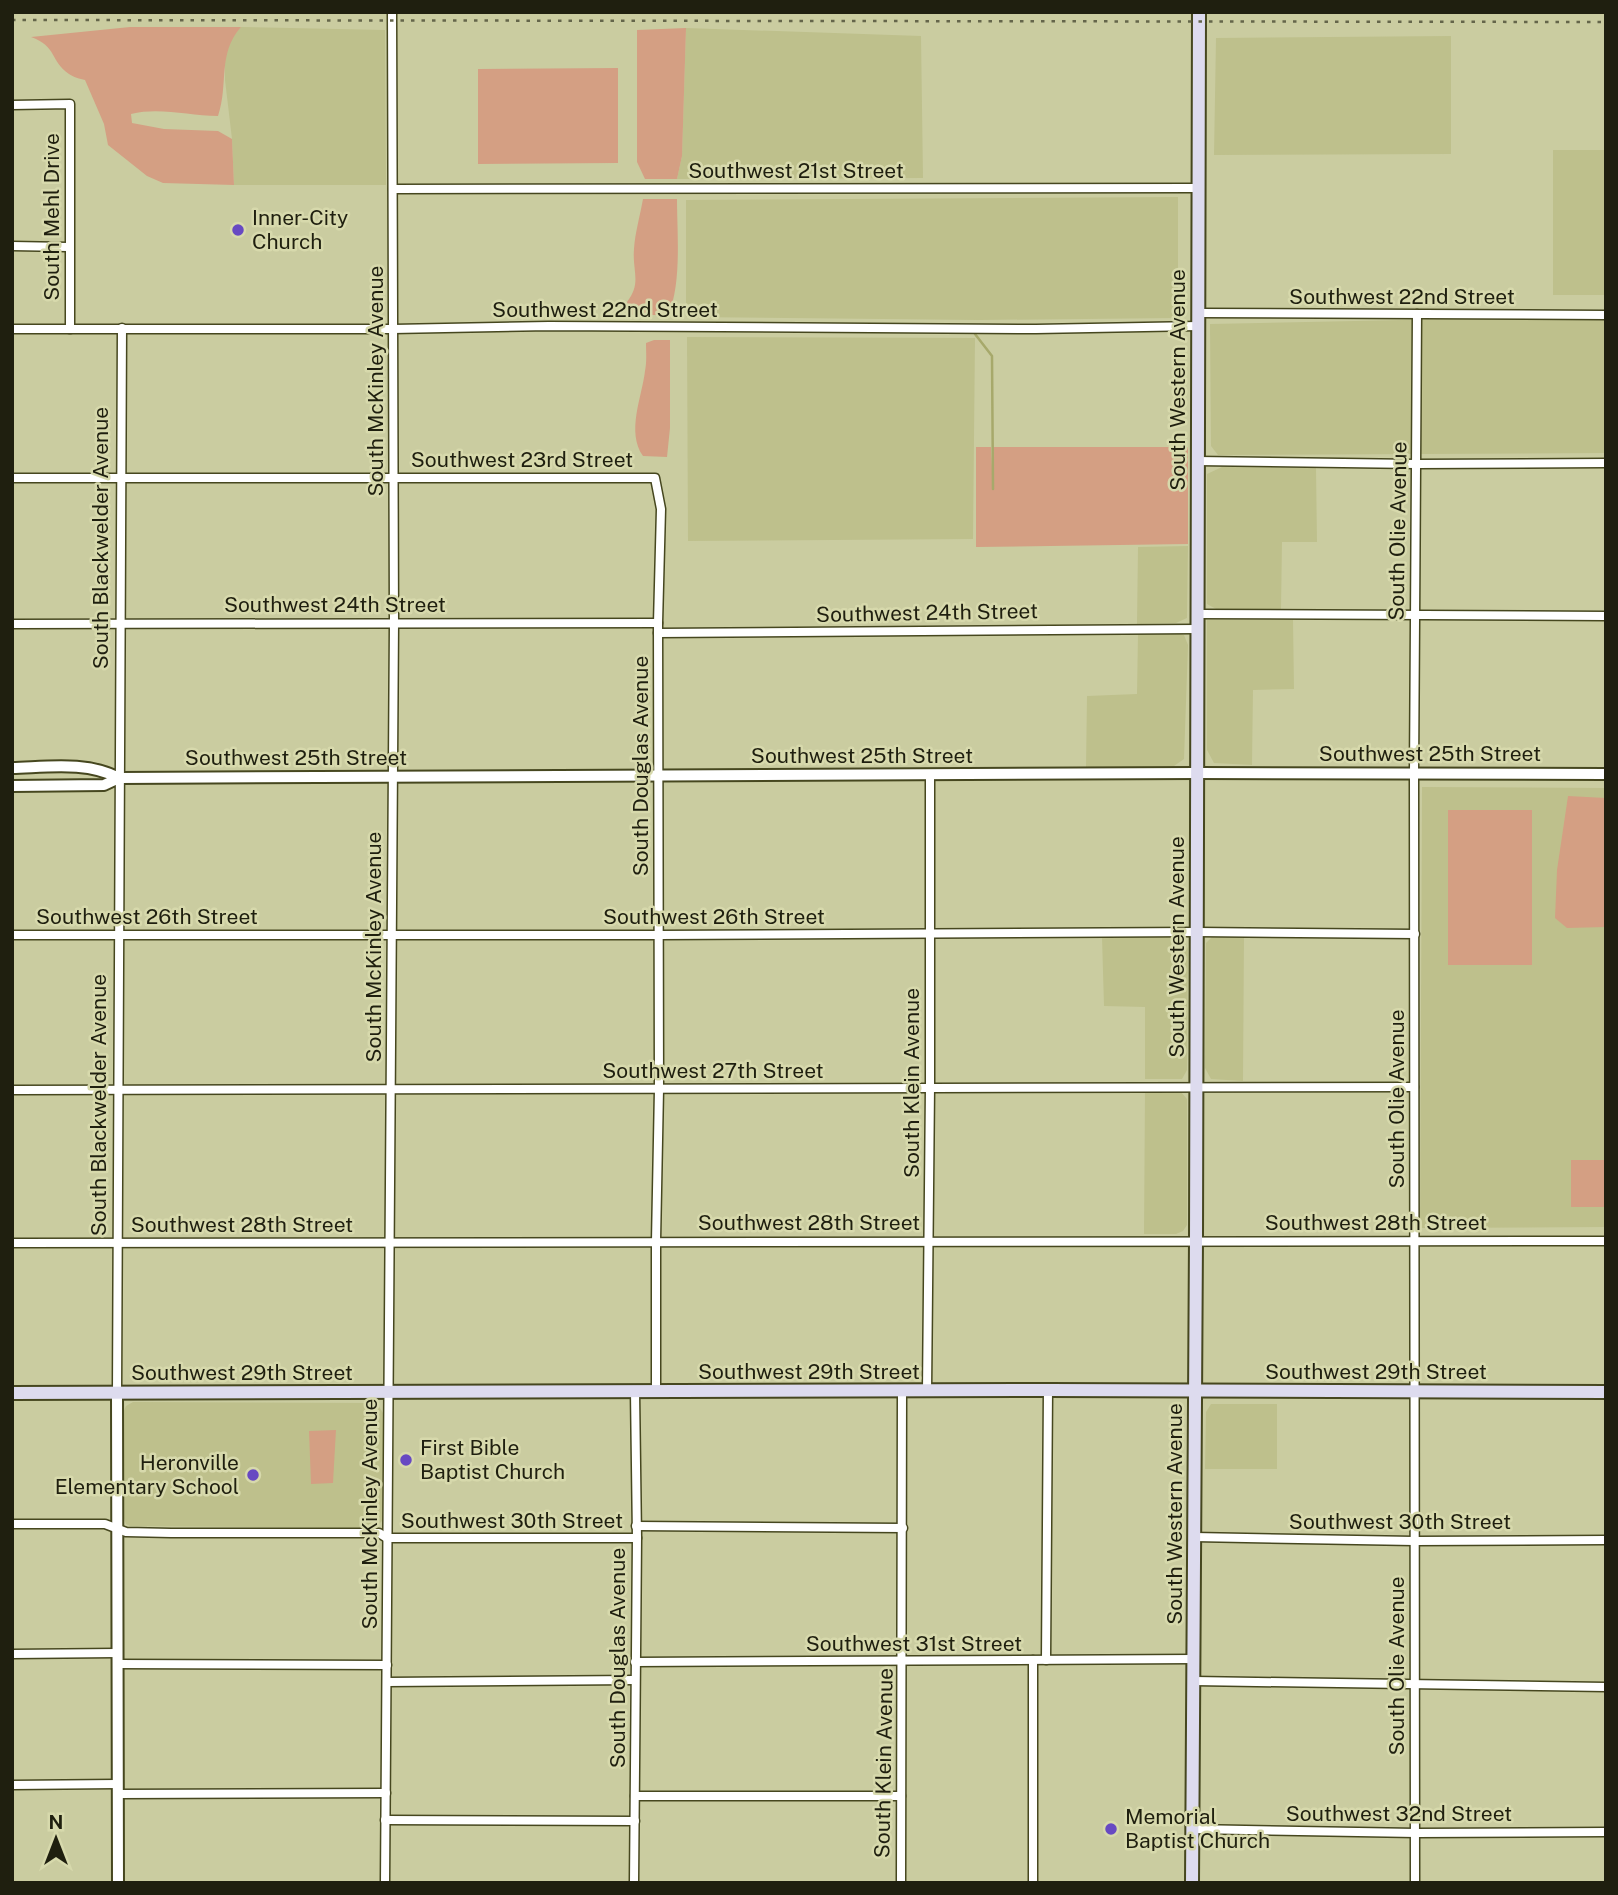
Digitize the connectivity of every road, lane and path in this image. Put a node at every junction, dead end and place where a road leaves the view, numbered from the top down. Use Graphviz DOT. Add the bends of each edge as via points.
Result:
graph roads {
  1 [pos="392,12"];
  2 [pos="1199,12"];
  3 [pos="12,104"];
  4 [pos="1198,188"];
  5 [pos="393,189"];
  6 [pos="12,246"];
  7 [pos="68,247"];
  8 [pos="1417,314"];
  9 [pos="1606,315"];
  10 [pos="1198,320"];
  11 [pos="122,328"];
  12 [pos="12,329"];
  13 [pos="70,329"];
  14 [pos="393,329"];
  15 [pos="1197,461"];
  16 [pos="1606,463"];
  17 [pos="1416,464"];
  18 [pos="120,477"];
  19 [pos="12,478"];
  20 [pos="393,478"];
  21 [pos="655,478"];
  22 [pos="1197,614"];
  23 [pos="1414,616"];
  24 [pos="1606,616"];
  25 [pos="394,622"];
  26 [pos="658,622"];
  27 [pos="119,623"];
  28 [pos="12,624"];
  29 [pos="1197,629"];
  30 [pos="658,634"];
  31 [pos="12,768"];
  32 [pos="1197,773"];
  33 [pos="1413,773"];
  34 [pos="1606,774"];
  35 [pos="930,775"];
  36 [pos="658,776"];
  37 [pos="393,777"];
  38 [pos="119,778"];
  39 [pos="12,786"];
  40 [pos="1197,932"];
  41 [pos="391,934"];
  42 [pos="930,934"];
  43 [pos="1415,934"];
  44 [pos="12,935"];
  45 [pos="118,935"];
  46 [pos="659,935"];
  47 [pos="1196,1086"];
  48 [pos="930,1087"];
  49 [pos="1414,1087"];
  50 [pos="391,1089"];
  51 [pos="659,1089"];
  52 [pos="12,1090"];
  53 [pos="118,1090"];
  54 [pos="928,1240"];
  55 [pos="1196,1240"];
  56 [pos="1414,1240"];
  57 [pos="656,1241"];
  58 [pos="1606,1241"];
  59 [pos="12,1243"];
  60 [pos="118,1243"];
  61 [pos="391,1243"];
  62 [pos="1048,1390"];
  63 [pos="902,1391"];
  64 [pos="927,1391"];
  65 [pos="1195,1391"];
  66 [pos="387,1392"];
  67 [pos="635,1392"];
  68 [pos="656,1392"];
  69 [pos="1413,1392"];
  70 [pos="1606,1392"];
  71 [pos="12,1393"];
  72 [pos="117,1393"];
  73 [pos="12,1524"];
  74 [pos="636,1526"];
  75 [pos="903,1528"];
  76 [pos="118,1529"];
  77 [pos="1195,1537"];
  78 [pos="387,1538"];
  79 [pos="637,1538"];
  80 [pos="1606,1540"];
  81 [pos="1414,1541"];
  82 [pos="12,1654"];
  83 [pos="117,1659"];
  84 [pos="1194,1659"];
  85 [pos="1033,1660"];
  86 [pos="1046,1660"];
  87 [pos="903,1661"];
  88 [pos="635,1662"];
  89 [pos="387,1665"];
  90 [pos="635,1680"];
  91 [pos="1194,1681"];
  92 [pos="387,1682"];
  93 [pos="1414,1686"];
  94 [pos="1606,1687"];
  95 [pos="12,1785"];
  96 [pos="117,1789"];
  97 [pos="386,1793"];
  98 [pos="635,1796"];
  99 [pos="901,1796"];
  100 [pos="385,1820"];
  101 [pos="635,1821"];
  102 [pos="1192,1829"];
  103 [pos="1606,1832"];
  104 [pos="1416,1833"];
  105 [pos="118,1883"];
  106 [pos="385,1883"];
  107 [pos="634,1883"];
  108 [pos="901,1883"];
  109 [pos="1033,1883"];
  110 [pos="1192,1883"];
  111 [pos="1415,1883"];
  1 -- 5 [label="street, South McKinley Avenue"];
  2 -- 4 [label="main road, South Western Avenue"];
  3 -- 7 [label="street, South Mehl Drive" via="70,104"];
  4 -- 5 [label="street, Southwest 21st Street"];
  4 -- 10 [label="main road, South Western Avenue"];
  5 -- 14 [label="street, South McKinley Avenue"];
  6 -- 7 [label="street"];
  7 -- 13 [label="street, South Mehl Drive"];
  8 -- 9 [label="street, Southwest 22nd Street"];
  8 -- 10 [label="street, Southwest 22nd Street"];
  8 -- 17 [label="street, South Olie Avenue"];
  10 -- 14 [label="street, Southwest 22nd Street" via="1036,329"];
  10 -- 15 [label="main road, South Western Avenue"];
  11 -- 13 [label="street, Southwest 22nd Street"];
  11 -- 14 [label="street, Southwest 22nd Street"];
  11 -- 18 [label="street, South Blackwelder Avenue"];
  12 -- 13 [label="street, Southwest 22nd Street"];
  14 -- 20 [label="street, South McKinley Avenue"];
  15 -- 17 [label="street"];
  15 -- 22 [label="main road, South Western Avenue"];
  16 -- 17 [label="street"];
  17 -- 23 [label="street, South Olie Avenue"];
  18 -- 19 [label="street, Southwest 23rd Street"];
  18 -- 20 [label="street, Southwest 23rd Street"];
  18 -- 27 [label="street, South Blackwelder Avenue"];
  20 -- 21 [label="street, Southwest 23rd Street"];
  20 -- 25 [label="street, South McKinley Avenue"];
  21 -- 26 [label="street, South Douglas Avenue" via="661,509"];
  22 -- 23 [label="street"];
  22 -- 29 [label="main road, South Western Avenue"];
  23 -- 24 [label="street"];
  23 -- 33 [label="street, South Olie Avenue"];
  25 -- 26 [label="street, Southwest 24th Street"];
  25 -- 27 [label="street, Southwest 24th Street"];
  25 -- 37 [label="street, South McKinley Avenue"];
  26 -- 30 [label="street, South Douglas Avenue"];
  27 -- 28 [label="street, Southwest 24th Street"];
  27 -- 38 [label="street, South Blackwelder Avenue"];
  29 -- 30 [label="street, Southwest 24th Street"];
  29 -- 32 [label="main road, South Western Avenue"];
  30 -- 36 [label="street, South Douglas Avenue"];
  31 -- 38 [label="street, Southwest 25th Street" via="86,767"];
  32 -- 33 [label="street, Southwest 25th Street"];
  32 -- 35 [label="street, Southwest 25th Street"];
  32 -- 40 [label="main road, South Western Avenue"];
  33 -- 34 [label="street, Southwest 25th Street"];
  33 -- 43 [label="street, South Olie Avenue"];
  35 -- 36 [label="street, Southwest 25th Street"];
  35 -- 42 [label="street, South Klein Avenue"];
  36 -- 37 [label="street, Southwest 25th Street"];
  36 -- 46 [label="street, South Douglas Avenue"];
  37 -- 38 [label="street, Southwest 25th Street"];
  37 -- 41 [label="street, South McKinley Avenue"];
  38 -- 39 [label="street, Southwest 25th Street" via="104,785"];
  38 -- 45 [label="street, South Blackwelder Avenue"];
  40 -- 42 [label="street, Southwest 26th Street"];
  40 -- 43 [label="street, Southwest 26th Street"];
  40 -- 47 [label="main road, South Western Avenue"];
  41 -- 45 [label="street, Southwest 26th Street"];
  41 -- 46 [label="street, Southwest 26th Street"];
  41 -- 50 [label="street, South McKinley Avenue"];
  42 -- 46 [label="street, Southwest 26th Street"];
  42 -- 48 [label="street, South Klein Avenue"];
  43 -- 49 [label="street, South Olie Avenue"];
  44 -- 45 [label="street, Southwest 26th Street"];
  45 -- 53 [label="street, South Blackwelder Avenue"];
  46 -- 51 [label="street, South Douglas Avenue"];
  47 -- 48 [label="street, Southwest 27th Street"];
  47 -- 49 [label="street, Southwest 27th Street"];
  47 -- 55 [label="main road, South Western Avenue"];
  48 -- 51 [label="street, Southwest 27th Street"];
  48 -- 54 [label="street, South Klein Avenue"];
  49 -- 56 [label="street, South Olie Avenue"];
  50 -- 51 [label="street, Southwest 27th Street"];
  50 -- 53 [label="street, Southwest 27th Street"];
  50 -- 61 [label="street, South McKinley Avenue"];
  51 -- 57 [label="street, South Douglas Avenue"];
  52 -- 53 [label="street, Southwest 27th Street"];
  53 -- 60 [label="street, South Blackwelder Avenue"];
  54 -- 55 [label="street, Southwest 28th Street"];
  54 -- 57 [label="street, Southwest 28th Street"];
  54 -- 64 [label="street, South Klein Avenue"];
  55 -- 56 [label="street, Southwest 28th Street"];
  55 -- 65 [label="main road, South Western Avenue"];
  56 -- 58 [label="street, Southwest 28th Street"];
  56 -- 69 [label="street, South Olie Avenue"];
  57 -- 61 [label="street, Southwest 28th Street"];
  57 -- 68 [label="street, South Douglas Avenue"];
  59 -- 60 [label="street, Southwest 28th Street"];
  60 -- 61 [label="street, Southwest 28th Street"];
  60 -- 72 [label="street, South Blackwelder Avenue"];
  61 -- 66 [label="street, South McKinley Avenue"];
  62 -- 64 [label="main road, Southwest 29th Street"];
  62 -- 65 [label="main road, Southwest 29th Street"];
  62 -- 86 [label="street"];
  63 -- 64 [label="main road, Southwest 29th Street"];
  63 -- 68 [label="main road, Southwest 29th Street"];
  63 -- 75 [label="street, South Klein Avenue"];
  65 -- 69 [label="main road, Southwest 29th Street"];
  65 -- 77 [label="main road, South Western Avenue"];
  66 -- 67 [label="main road, Southwest 29th Street"];
  66 -- 72 [label="main road, Southwest 29th Street"];
  66 -- 78 [label="street, South McKinley Avenue"];
  67 -- 68 [label="main road, Southwest 29th Street"];
  67 -- 74 [label="street, South Douglas Avenue"];
  69 -- 70 [label="main road, Southwest 29th Street"];
  69 -- 81 [label="street, South Olie Avenue"];
  71 -- 72 [label="main road, Southwest 29th Street"];
  72 -- 76 [label="street, South Blackwelder Avenue"];
  73 -- 76 [label="street, Southwest 30th Street" via="105,1524"];
  74 -- 75 [label="street, Southwest 30th Street"];
  74 -- 79 [label="street, South Douglas Avenue"];
  75 -- 87 [label="street, South Klein Avenue"];
  76 -- 78 [label="street, Southwest 30th Street" via="379,1533"];
  76 -- 83 [label="street, South Blackwelder Avenue"];
  77 -- 81 [label="street, Southwest 30th Street"];
  77 -- 84 [label="main road, South Western Avenue"];
  78 -- 79 [label="street, Southwest 30th Street"];
  78 -- 89 [label="street, South McKinley Avenue"];
  79 -- 88 [label="street, South Douglas Avenue"];
  80 -- 81 [label="street, Southwest 30th Street"];
  81 -- 93 [label="street, South Olie Avenue"];
  82 -- 83 [label="street"];
  83 -- 89 [label="street"];
  83 -- 96 [label="street, South Blackwelder Avenue"];
  84 -- 86 [label="street, Southwest 31st Street"];
  84 -- 91 [label="main road, South Western Avenue"];
  85 -- 86 [label="street, Southwest 31st Street"];
  85 -- 87 [label="street, Southwest 31st Street"];
  85 -- 109 [label="street"];
  87 -- 88 [label="street, Southwest 31st Street"];
  87 -- 99 [label="street, South Klein Avenue"];
  88 -- 90 [label="street, South Douglas Avenue"];
  89 -- 92 [label="street, South McKinley Avenue"];
  90 -- 92 [label="street"];
  90 -- 98 [label="street, South Douglas Avenue"];
  91 -- 93 [label="street"];
  91 -- 102 [label="main road, South Western Avenue"];
  92 -- 97 [label="street, South McKinley Avenue"];
  93 -- 94 [label="street"];
  93 -- 104 [label="street, South Olie Avenue"];
  95 -- 96 [label="street"];
  96 -- 97 [label="street"];
  96 -- 105 [label="street, South Blackwelder Avenue"];
  97 -- 100 [label="street, South McKinley Avenue"];
  98 -- 99 [label="street"];
  98 -- 101 [label="street, South Douglas Avenue"];
  99 -- 108 [label="street, South Klein Avenue"];
  100 -- 101 [label="street"];
  100 -- 106 [label="street, South McKinley Avenue"];
  101 -- 107 [label="street, South Douglas Avenue"];
  102 -- 104 [label="street, Southwest 32nd Street"];
  102 -- 110 [label="main road, South Western Avenue"];
  103 -- 104 [label="street, Southwest 32nd Street"];
  104 -- 111 [label="street, South Olie Avenue"];
}
